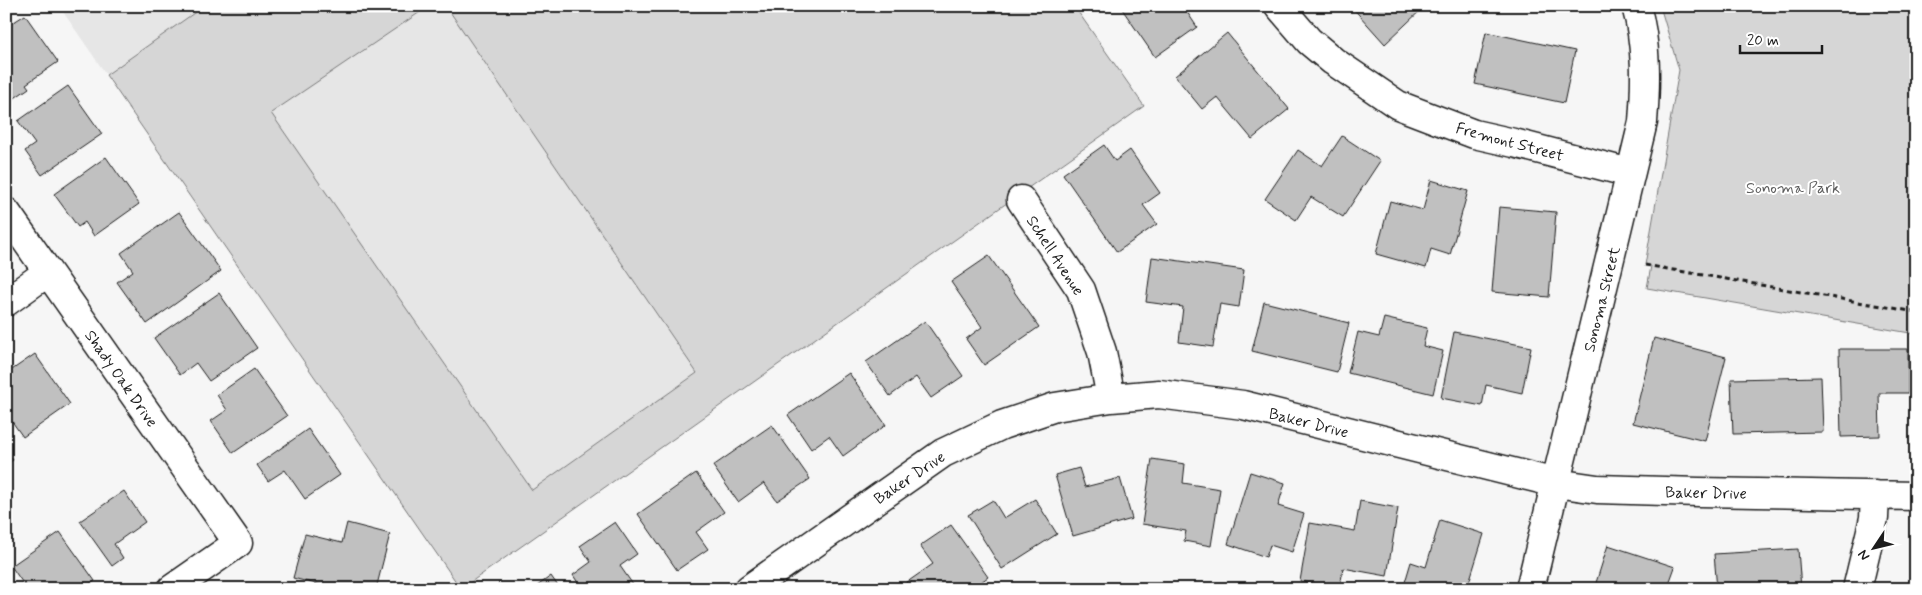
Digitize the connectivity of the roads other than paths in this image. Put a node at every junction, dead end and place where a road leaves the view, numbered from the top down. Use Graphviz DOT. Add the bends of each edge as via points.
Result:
graph roads {
  1 [pos="1279,6"];
  2 [pos="1636,6"];
  3 [pos="1630,173"];
  4 [pos="1021,200"];
  5 [pos="6,212"];
  6 [pos="48,272"];
  7 [pos="6,302"];
  8 [pos="1111,398"];
  9 [pos="1556,483"];
  10 [pos="1875,495"];
  11 [pos="1916,496"];
  12 [pos="172,589"];
  13 [pos="749,589"];
  14 [pos="1530,589"];
  15 [pos="1858,589"];
  1 -- 3 [label="street, Fremont Street" via="1308,42 1398,105 1474,134"];
  2 -- 3 [label="street, Sonoma Street" via="1642,29 1646,83 1643,122"];
  3 -- 9 [label="street, Sonoma Street"];
  4 -- 8 [label="street, Schell Avenue" via="1081,290 1102,352"];
  5 -- 6 [label="street, Shady Oak Drive"];
  6 -- 7 [label="street"];
  6 -- 12 [label="street, Shady Oak Drive" via="238,543"];
  8 -- 9 [label="street, Baker Drive" via="1159,394 1243,405"];
  8 -- 13 [label="street, Baker Drive" via="1055,407 1002,425 943,453"];
  9 -- 10 [label="street, Baker Drive" via="1597,489"];
  9 -- 14 [label="street, Sonoma Street"];
  10 -- 11 [label="street, Baker Drive"];
  10 -- 15 [label="street" via="1874,518"];
}
